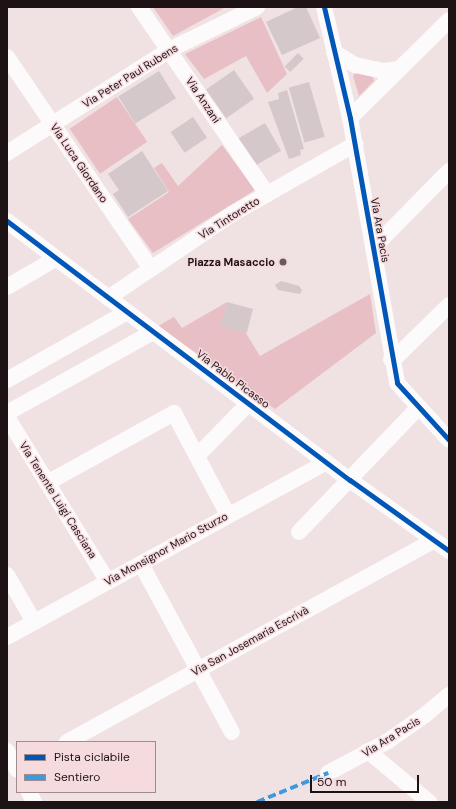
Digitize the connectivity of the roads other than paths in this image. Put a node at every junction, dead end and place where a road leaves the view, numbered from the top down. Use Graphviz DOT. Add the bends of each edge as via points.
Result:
graph roads {
  1 [pos="139,7"];
  2 [pos="257,7"];
  3 [pos="324,7"];
  4 [pos="449,20"];
  5 [pos="169,50"];
  6 [pos="334,52"];
  7 [pos="7,57"];
  8 [pos="400,68"];
  9 [pos="350,118"];
  10 [pos="53,124"];
  11 [pos="355,144"];
  12 [pos="7,153"];
  13 [pos="449,171"];
  14 [pos="267,194"];
  15 [pos="7,221"];
  16 [pos="373,248"];
  17 [pos="55,259"];
  18 [pos="151,268"];
  19 [pos="7,287"];
  20 [pos="108,298"];
  21 [pos="449,305"];
  22 [pos="127,312"];
  23 [pos="153,332"];
  24 [pos="391,359"];
  25 [pos="7,380"];
  26 [pos="249,403"];
  27 [pos="419,407"];
  28 [pos="7,413"];
  29 [pos="7,418"];
  30 [pos="449,440"];
  31 [pos="197,456"];
  32 [pos="326,462"];
  33 [pos="350,480"];
  34 [pos="47,482"];
  35 [pos="228,515"];
  36 [pos="299,532"];
  37 [pos="434,540"];
  38 [pos="449,551"];
  39 [pos="140,564"];
  40 [pos="7,575"];
  41 [pos="108,582"];
  42 [pos="34,622"];
  43 [pos="7,637"];
  44 [pos="198,670"];
  45 [pos="449,695"];
  46 [pos="232,732"];
  47 [pos="69,741"];
  48 [pos="7,751"];
  49 [pos="368,751"];
  50 [pos="16,768"];
  51 [pos="328,773"];
  52 [pos="30,793"];
  53 [pos="34,802"];
  54 [pos="429,802"];
  1 -- 5 [label="street, Via Anzani"];
  2 -- 5 [label="street, Via Peter Paul Rubens"];
  3 -- 6 [label="street, Via Ara Pacis"];
  4 -- 8 [label="street"];
  5 -- 10 [label="street, Via Peter Paul Rubens"];
  5 -- 14 [label="street, Via Anzani"];
  6 -- 8 [label="street" via="355,65 383,71"];
  6 -- 9 [label="street, Via Ara Pacis"];
  7 -- 10 [label="street, Via Luca Giordano"];
  8 -- 9 [label="street"];
  9 -- 11 [label="street, Via Ara Pacis"];
  10 -- 12 [label="street, Via Peter Paul Rubens"];
  10 -- 18 [label="street, Via Luca Giordano"];
  11 -- 14 [label="street, Via Tintoretto"];
  11 -- 16 [label="street, Via Ara Pacis"];
  13 -- 16 [label="street"];
  14 -- 18 [label="street, Via Tintoretto"];
  15 -- 17 [label="street, Via Pablo Picasso"];
  16 -- 24 [label="street, Via Ara Pacis"];
  17 -- 19 [label="street"];
  17 -- 20 [label="street, Via Pablo Picasso"];
  18 -- 20 [label="street, Via Tintoretto"];
  20 -- 22 [label="street, Via Pablo Picasso"];
  21 -- 24 [label="street"];
  22 -- 23 [label="street, Via Pablo Picasso"];
  22 -- 25 [label="street"];
  23 -- 26 [label="street, Via Pablo Picasso"];
  23 -- 28 [label="street"];
  24 -- 27 [label="street, Via Ara Pacis" via="398,383"];
  26 -- 31 [label="street"];
  26 -- 32 [label="street, Via Pablo Picasso"];
  27 -- 30 [label="street, Via Ara Pacis"];
  27 -- 33 [label="street"];
  29 -- 34 [label="street, Via Tenente Luigi Casciana"];
  31 -- 34 [label="street" via="174,413"];
  31 -- 35 [label="street"];
  32 -- 33 [label="street, Via Pablo Picasso"];
  32 -- 35 [label="street, Via Monsignor Mario Sturzo"];
  33 -- 36 [label="street"];
  33 -- 37 [label="street, Via Pablo Picasso"];
  34 -- 41 [label="street, Via Tenente Luigi Casciana"];
  35 -- 39 [label="street, Via Monsignor Mario Sturzo"];
  37 -- 38 [label="street, Via Pablo Picasso"];
  37 -- 44 [label="street, Via San Josemaria Escrivà"];
  39 -- 41 [label="street, Via Monsignor Mario Sturzo"];
  39 -- 44 [label="street"];
  40 -- 42 [label="street"];
  41 -- 42 [label="street, Via Monsignor Mario Sturzo"];
  42 -- 43 [label="street, Via Monsignor Mario Sturzo"];
  44 -- 46 [label="street"];
  44 -- 47 [label="street, Via San Josemaria Escrivà"];
  45 -- 49 [label="street, Via Ara Pacis" via="425,715"];
  48 -- 50 [label="street"];
  49 -- 51 [label="street, Via Ara Pacis"];
  49 -- 54 [label="street"];
  52 -- 53 [label="street"];
}
